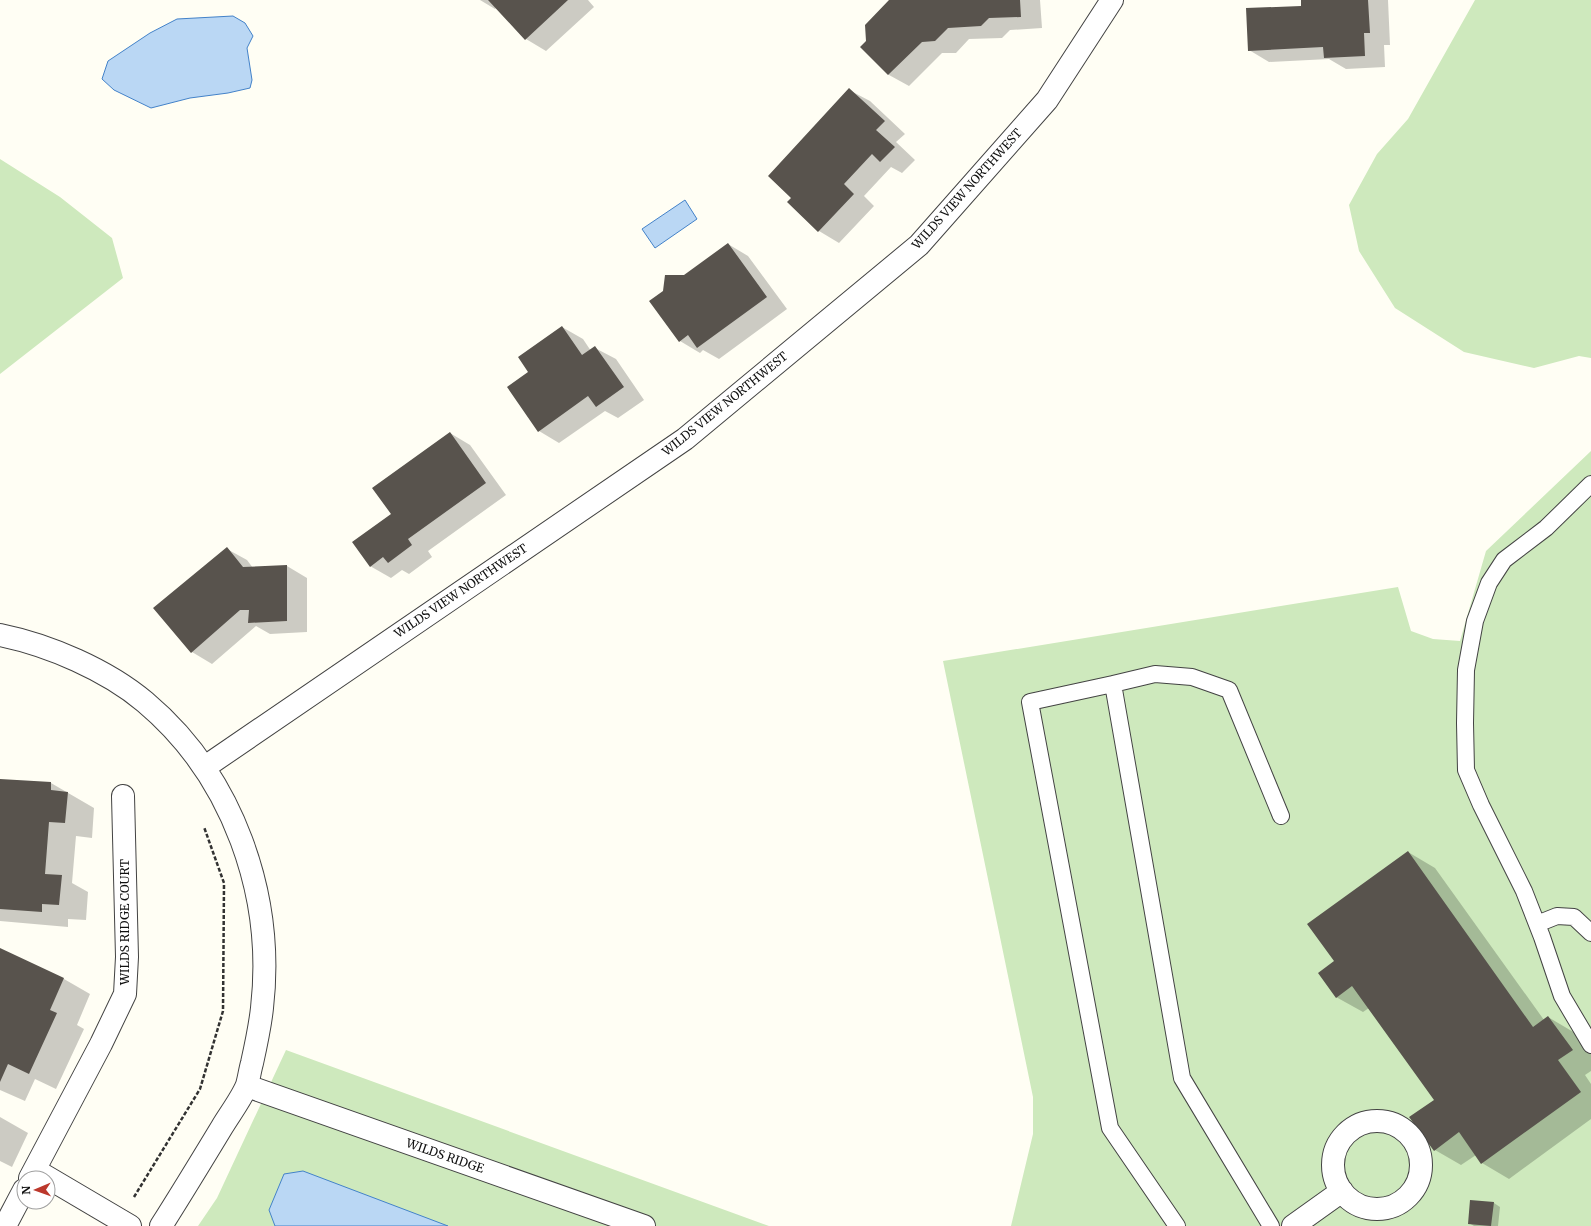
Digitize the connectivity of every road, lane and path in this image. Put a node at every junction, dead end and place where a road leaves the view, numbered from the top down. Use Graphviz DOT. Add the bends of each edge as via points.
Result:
graph roads {
  1 [pos="1112,0"];
  2 [pos="1591,484"];
  3 [pos="0,635"];
  4 [pos="1113,684"];
  5 [pos="205,767"];
  6 [pos="123,796"];
  7 [pos="1281,816"];
  8 [pos="203,825"];
  9 [pos="1537,924"];
  10 [pos="1591,933"];
  11 [pos="1591,1045"];
  12 [pos="247,1086"];
  13 [pos="35,1170"];
  14 [pos="56,1186"];
  15 [pos="1342,1191"];
  16 [pos="16,1205"];
  17 [pos="125,1223"];
  18 [pos="5,1226"];
  19 [pos="161,1226"];
  20 [pos="644,1226"];
  21 [pos="1178,1226"];
  22 [pos="1271,1226"];
  23 [pos="1293,1226"];
  1 -- 5 [label="street, WILDS VIEW NORTHWEST" via="1046,100 919,245 685,439"];
  2 -- 9 [label="lane" via="1546,528 1504,560 1489,583 1475,621 1466,670 1466,770 1524,891"];
  3 -- 5 [label="street" via="67,656 109,677 145,702"];
  4 -- 7 [label="lane" via="1154,674 1192,677 1229,690"];
  4 -- 21 [label="lane" via="1030,702 1110,1128"];
  4 -- 22 [label="lane" via="1182,1078"];
  5 -- 12 [label="street" via="229,809 244,845 263,925 264,991"];
  6 -- 13 [label="street, WILDS RIDGE COURT" via="128,956 125,994"];
  8 -- 17 [label="path" via="224,883 223,1011 200,1090"];
  9 -- 10 [label="lane" via="1557,916 1574,917"];
  9 -- 11 [label="lane" via="1562,996"];
  12 -- 19 [label="street"];
  12 -- 20 [label="street, WILDS RIDGE"];
  14 -- 17 [label="street, WILDS RIDGE COURT"];
  15 -- 23 [label="street"];
  16 -- 18 [label="street"];
}
